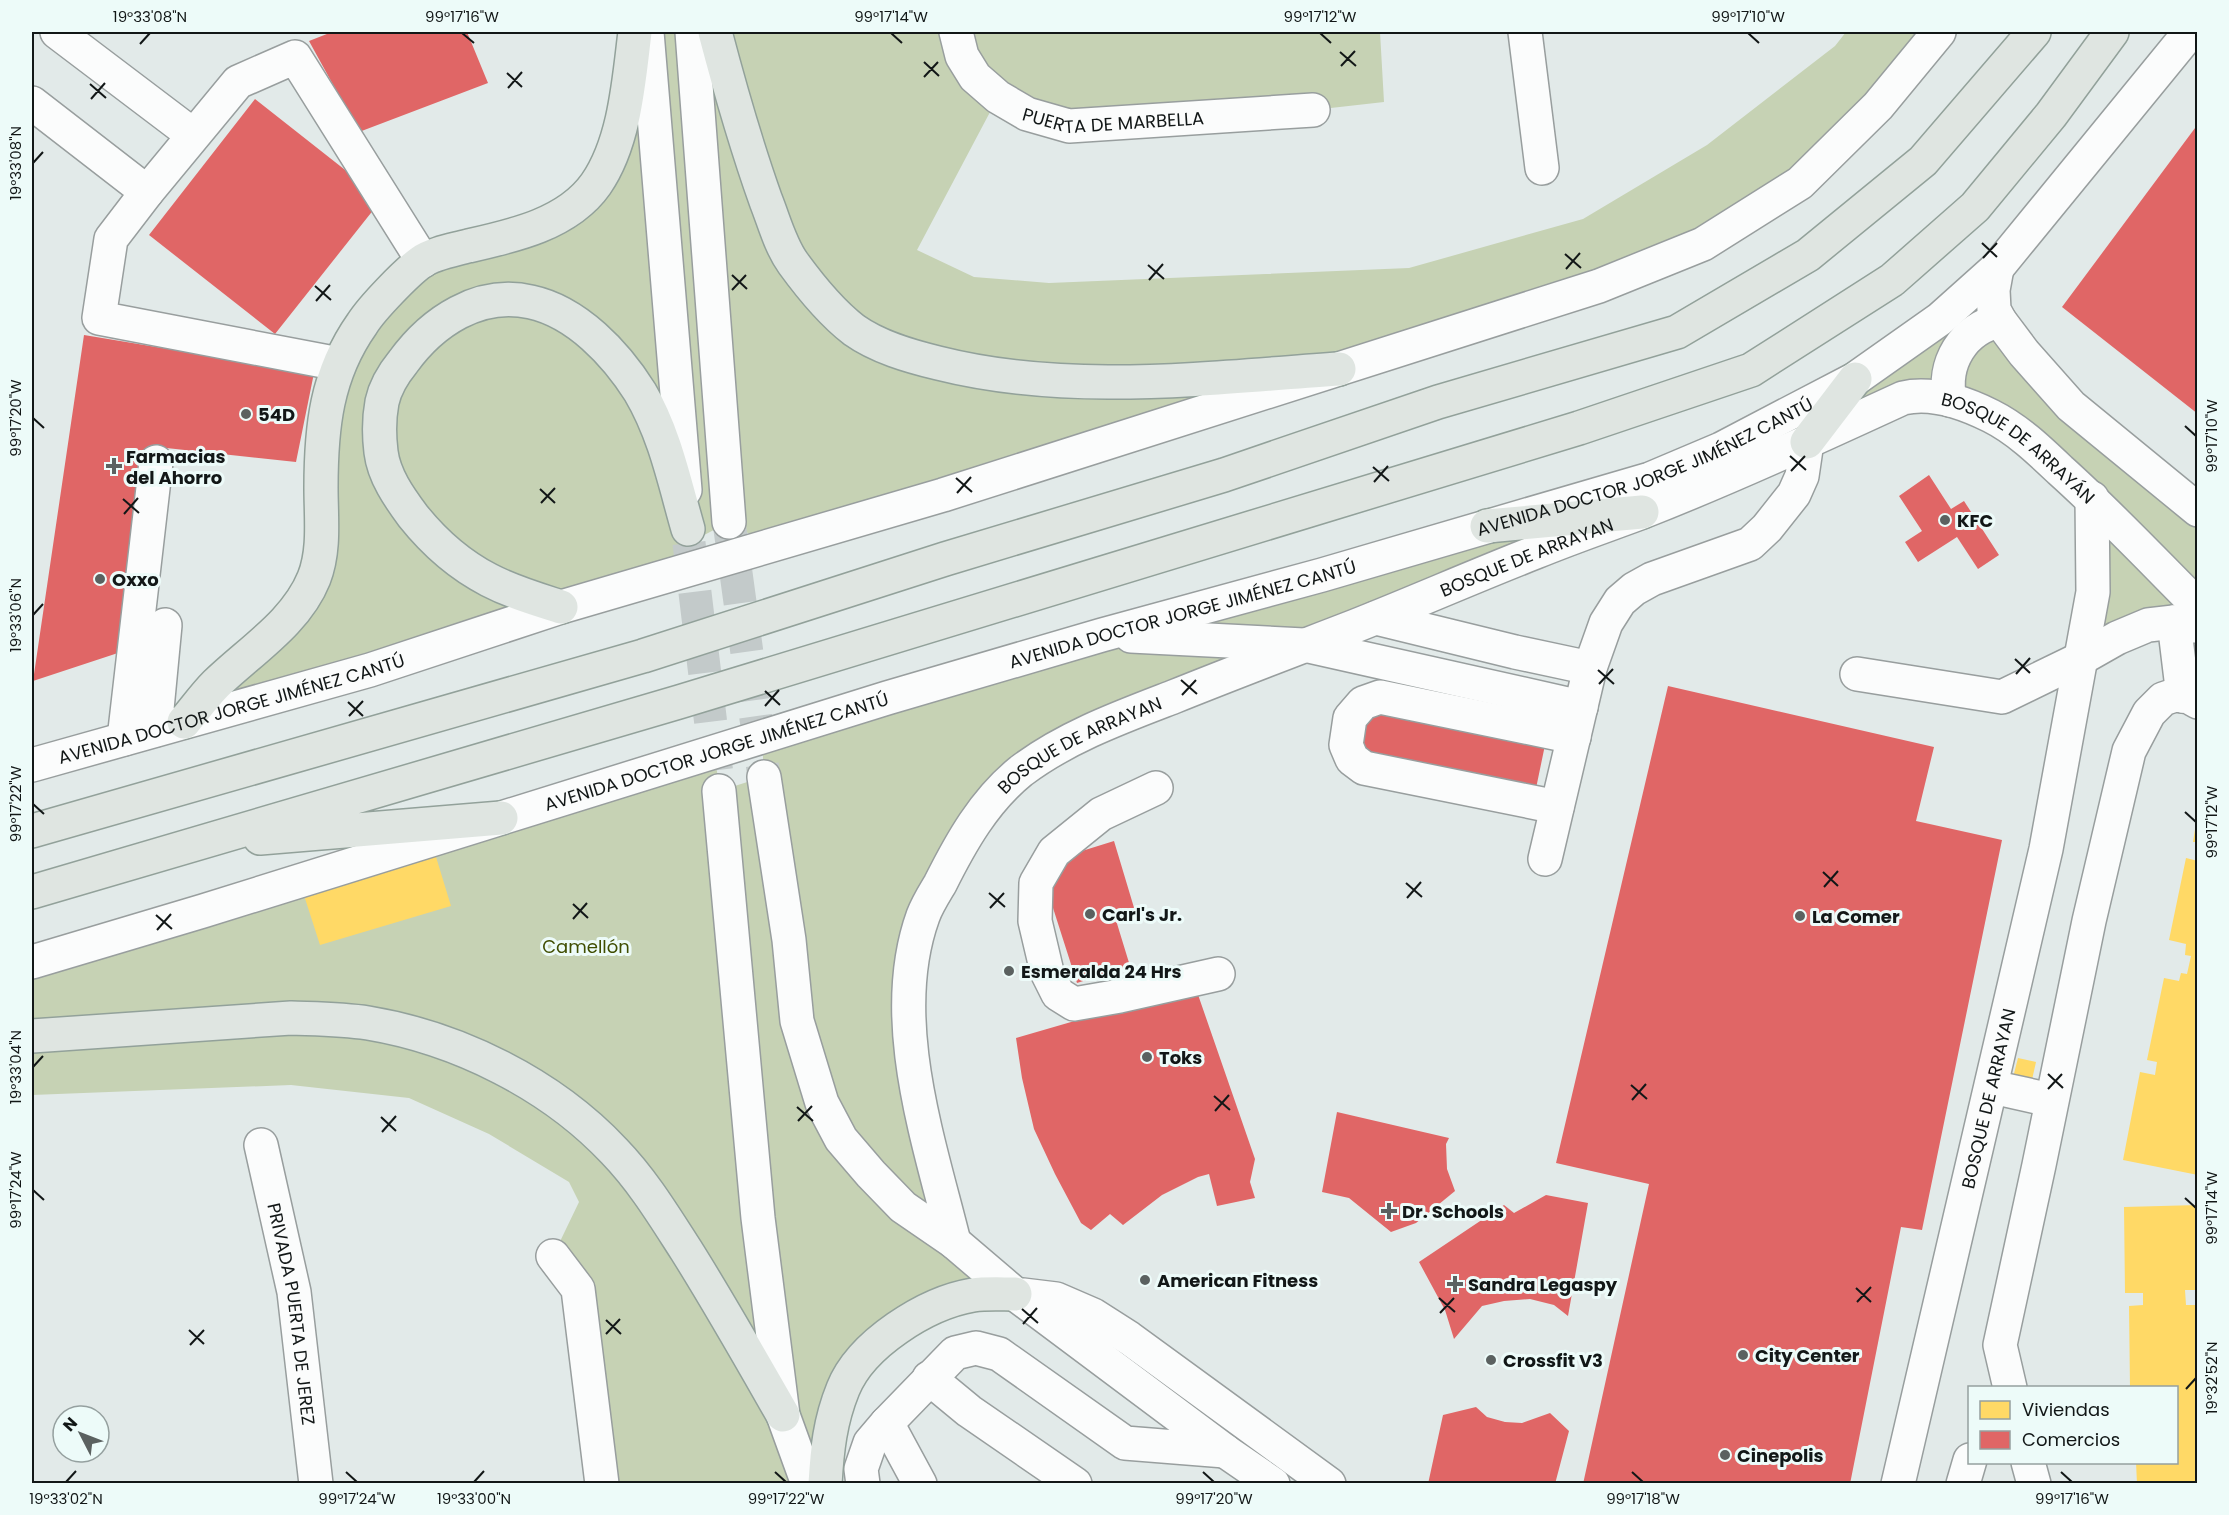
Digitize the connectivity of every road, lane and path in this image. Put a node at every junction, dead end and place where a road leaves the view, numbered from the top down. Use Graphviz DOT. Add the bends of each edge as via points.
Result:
graph roads {
  1 [pos="57,32"];
  2 [pos="635,32"];
  3 [pos="647,32"];
  4 [pos="692,32"];
  5 [pos="715,32"];
  6 [pos="956,32"];
  7 [pos="1525,32"];
  8 [pos="1939,32"];
  9 [pos="2034,32"];
  10 [pos="2112,32"];
  11 [pos="2190,32"];
  12 [pos="32,103"];
  13 [pos="1313,110"];
  14 [pos="193,135"];
  15 [pos="1542,168"];
  16 [pos="147,192"];
  17 [pos="423,261"];
  18 [pos="1997,267"];
  19 [pos="2000,321"];
  20 [pos="339,364"];
  21 [pos="1339,369"];
  22 [pos="1855,379"];
  23 [pos="1950,399"];
  24 [pos="1807,442"];
  25 [pos="156,462"];
  26 [pos="2092,498"];
  27 [pos="2198,510"];
  28 [pos="1642,512"];
  29 [pos="729,522"];
  30 [pos="1487,526"];
  31 [pos="688,536"];
  32 [pos="561,607"];
  33 [pos="1376,618"];
  34 [pos="2189,618"];
  35 [pos="165,625"];
  36 [pos="1341,631"];
  37 [pos="1102,635"];
  38 [pos="1304,645"];
  39 [pos="2080,659"];
  40 [pos="1857,674"];
  41 [pos="1583,699"];
  42 [pos="2190,699"];
  43 [pos="2072,713"];
  44 [pos="170,726"];
  45 [pos="124,739"];
  46 [pos="32,765"];
  47 [pos="764,777"];
  48 [pos="1156,788"];
  49 [pos="719,791"];
  50 [pos="1557,807"];
  51 [pos="501,818"];
  52 [pos="32,831"];
  53 [pos="192,844"];
  54 [pos="1545,858"];
  55 [pos="32,892"];
  56 [pos="32,962"];
  57 [pos="1218,975"];
  58 [pos="32,1036"];
  59 [pos="1992,1087"];
  60 [pos="2051,1100"];
  61 [pos="261,1145"];
  62 [pos="954,1242"];
  63 [pos="554,1256"];
  64 [pos="1015,1294"];
  65 [pos="2000,1345"];
  66 [pos="929,1378"];
  67 [pos="1990,1386"];
  68 [pos="2010,1386"];
  69 [pos="783,1415"];
  70 [pos="887,1423"];
  71 [pos="1225,1451"];
  72 [pos="1969,1464"];
  73 [pos="2029,1464"];
  74 [pos="316,1484"];
  75 [pos="602,1484"];
  76 [pos="808,1484"];
  77 [pos="825,1484"];
  78 [pos="863,1484"];
  79 [pos="920,1484"];
  80 [pos="1075,1484"];
  81 [pos="1273,1484"];
  82 [pos="1329,1484"];
  83 [pos="1898,1484"];
  84 [pos="1963,1484"];
  85 [pos="2034,1484"];
  1 -- 14 [label="street"];
  2 -- 17 [label="main road" via="618,133 596,184 579,203 559,218"];
  3 -- 31 [label="street"];
  4 -- 29 [label="street"];
  5 -- 21 [label="main road" via="745,141 792,262 848,324 886,347 1008,378 1135,383"];
  6 -- 13 [label="street, PUERTA DE MARBELLA" via="962,57 975,77 990,90 1027,114 1069,126"];
  7 -- 15 [label="street"];
  8 -- 21 [label="street, AVENIDA DOCTOR JORGE JIMÉNEZ CANTÚ" via="1878,106 1800,183 1703,244 1599,286"];
  9 -- 52 [label="main road" via="1923,162 1808,255 1677,332 1438,402 1224,475 643,656"];
  10 -- 53 [label="main road" via="2051,116 1975,207 1892,280 1750,370 1568,432 813,662"];
  11 -- 18 [label="street, AVENIDA DOCTOR JORGE JIMÉNEZ CANTÚ"];
  12 -- 16 [label="street"];
  14 -- 16 [label="street"];
  14 -- 17 [label="street" via="238,82 295,57"];
  16 -- 20 [label="street" via="111,239 99,318"];
  17 -- 20 [label="main road" via="362,323"];
  18 -- 19 [label="street" via="1994,310"];
  18 -- 22 [label="street, AVENIDA DOCTOR JORGE JIMÉNEZ CANTÚ" via="1940,319"];
  19 -- 23 [label="street" via="1968,335 1960,347 1947,386"];
  19 -- 27 [label="street" via="2071,406"];
  20 -- 44 [label="main road" via="324,421 321,549 311,586 290,616"];
  21 -- 32 [label="street, AVENIDA DOCTOR JORGE JIMÉNEZ CANTÚ" via="910,505"];
  22 -- 24 [label="main road"];
  22 -- 30 [label="street, AVENIDA DOCTOR JORGE JIMÉNEZ CANTÚ" via="1722,449 1650,479"];
  23 -- 24 [label="street, BOSQUE DE ARRAYÁN" via="1917,395 1904,398"];
  23 -- 26 [label="street, BOSQUE DE ARRAYÁN" via="1992,416 2028,440"];
  24 -- 28 [label="street, BOSQUE DE ARRAYAN"];
  24 -- 41 [label="street" via="1802,476 1794,494 1750,544 1652,579 1620,601 1606,623"];
  25 -- 45 [label="street"];
  26 -- 34 [label="street"];
  26 -- 39 [label="street, BOSQUE DE ARRAYÁN" via="2093,592"];
  28 -- 30 [label="main road"];
  28 -- 33 [label="street, BOSQUE DE ARRAYAN"];
  30 -- 37 [label="street, AVENIDA DOCTOR JORGE JIMÉNEZ CANTÚ"];
  31 -- 32 [label="main road" via="660,432 641,393 608,350 582,327 531,302 505,299 449,316 410,352 382,400 381,454 395,492 425,531 462,563 513,592"];
  32 -- 44 [label="street, AVENIDA DOCTOR JORGE JIMÉNEZ CANTÚ" via="370,670"];
  33 -- 36 [label="street, BOSQUE DE ARRAYAN"];
  33 -- 41 [label="street" via="1515,652"];
  34 -- 39 [label="street" via="2148,625"];
  34 -- 42 [label="street"];
  35 -- 44 [label="street"];
  36 -- 38 [label="street, BOSQUE DE ARRAYAN"];
  36 -- 41 [label="street"];
  37 -- 38 [label="street"];
  37 -- 51 [label="street, AVENIDA DOCTOR JORGE JIMÉNEZ CANTÚ"];
  38 -- 41 [label="street"];
  38 -- 62 [label="street, BOSQUE DE ARRAYAN" via="1138,711 1043,756 1001,789 979,815 951,861 923,915 912,958 909,1009 911,1051 923,1114"];
  39 -- 40 [label="street" via="2002,697"];
  39 -- 43 [label="street, BOSQUE DE ARRAYÁN"];
  41 -- 50 [label="street"];
  41 -- 50 [label="street" via="1380,697 1364,703 1350,718 1346,745 1352,759 1364,768"];
  42 -- 60 [label="street" via="2169,696 2157,704 2129,751"];
  43 -- 59 [label="street, BOSQUE DE ARRAYAN" via="2046,849"];
  44 -- 45 [label="street, AVENIDA DOCTOR JORGE JIMÉNEZ CANTÚ"];
  45 -- 46 [label="street, AVENIDA DOCTOR JORGE JIMÉNEZ CANTÚ"];
  47 -- 62 [label="street" via="797,1021 822,1103 842,1139 871,1174 903,1207"];
  48 -- 57 [label="street" via="1101,814 1054,852 1036,883 1035,921 1047,972 1058,994 1074,1004"];
  49 -- 69 [label="street" via="758,1218"];
  50 -- 54 [label="street"];
  51 -- 53 [label="main road"];
  51 -- 56 [label="street, AVENIDA DOCTOR JORGE JIMÉNEZ CANTÚ"];
  53 -- 55 [label="main road"];
  58 -- 69 [label="main road" via="291,1018 331,1019 406,1033 488,1060 539,1089 615,1151 652,1196 719,1302"];
  59 -- 60 [label="street"];
  59 -- 83 [label="street, BOSQUE DE ARRAYAN"];
  60 -- 65 [label="street"];
  61 -- 74 [label="street, PRIVADA PUERTA DE JEREZ" via="294,1292"];
  62 -- 64 [label="street"];
  63 -- 75 [label="street" via="578,1289"];
  64 -- 71 [label="street"];
  64 -- 77 [label="main road" via="974,1295 946,1303 904,1324 868,1352 844,1387 827,1442"];
  64 -- 82 [label="street" via="1056,1299 1093,1315"];
  65 -- 67 [label="street"];
  65 -- 68 [label="street"];
  66 -- 70 [label="street"];
  66 -- 71 [label="street" via="955,1353 976,1348 999,1354 1125,1443"];
  66 -- 80 [label="street" via="969,1412"];
  69 -- 76 [label="street"];
  70 -- 78 [label="street" via="870,1443 861,1469"];
  70 -- 79 [label="street"];
  71 -- 81 [label="street"];
  72 -- 84 [label="street"];
  73 -- 85 [label="street"];
}
